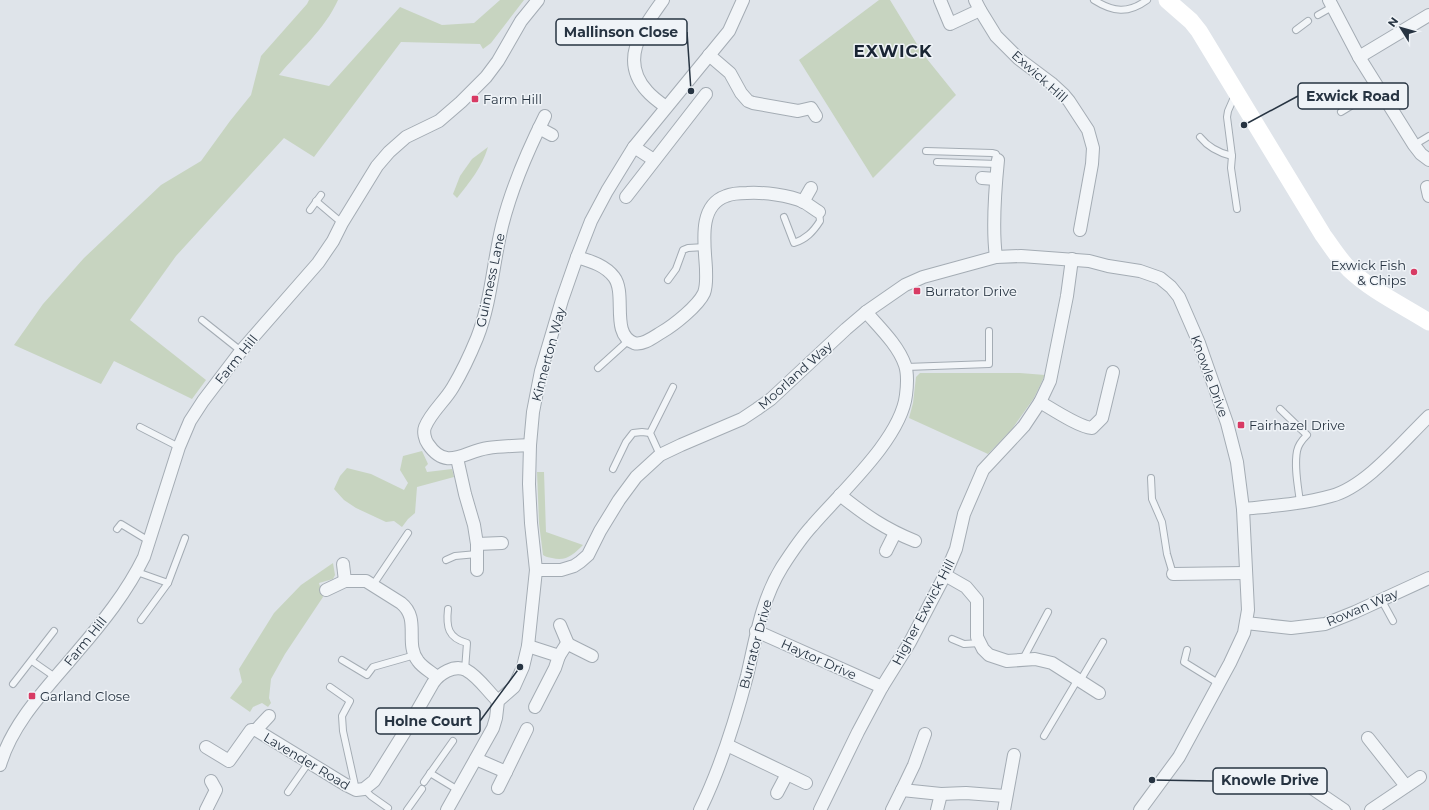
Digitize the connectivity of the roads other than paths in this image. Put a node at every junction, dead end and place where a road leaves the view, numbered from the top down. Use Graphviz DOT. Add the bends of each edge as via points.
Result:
graph roads {
  1 [pos="538,0"];
  2 [pos="663,0"];
  3 [pos="743,0"];
  4 [pos="940,0"];
  5 [pos="1094,0"];
  6 [pos="1147,0"];
  7 [pos="1167,0"];
  8 [pos="1331,3"];
  9 [pos="977,5"];
  10 [pos="1318,15"];
  11 [pos="1429,15"];
  12 [pos="1308,21"];
  13 [pos="1296,30"];
  14 [pos="709,56"];
  15 [pos="1359,57"];
  16 [pos="1379,89"];
  17 [pos="1236,93"];
  18 [pos="706,94"];
  19 [pos="666,107"];
  20 [pos="814,107"];
  21 [pos="1341,112"];
  22 [pos="545,116"];
  23 [pos="539,128"];
  24 [pos="552,134"];
  25 [pos="1429,136"];
  26 [pos="1200,137"];
  27 [pos="1414,145"];
  28 [pos="634,147"];
  29 [pos="926,151"];
  30 [pos="1232,156"];
  31 [pos="654,160"];
  32 [pos="1429,160"];
  33 [pos="937,162"];
  34 [pos="998,162"];
  35 [pos="982,178"];
  36 [pos="996,179"];
  37 [pos="811,188"];
  38 [pos="321,195"];
  39 [pos="626,197"];
  40 [pos="316,201"];
  41 [pos="803,202"];
  42 [pos="1237,209"];
  43 [pos="310,210"];
  44 [pos="819,212"];
  45 [pos="784,217"];
  46 [pos="342,223"];
  47 [pos="1080,230"];
  48 [pos="705,247"];
  49 [pos="577,257"];
  50 [pos="996,257"];
  51 [pos="1072,260"];
  52 [pos="668,280"];
  53 [pos="866,312"];
  54 [pos="202,320"];
  55 [pos="1429,321"];
  56 [pos="988,331"];
  57 [pos="629,340"];
  58 [pos="240,351"];
  59 [pos="906,366"];
  60 [pos="598,368"];
  61 [pos="1113,372"];
  62 [pos="674,387"];
  63 [pos="1040,402"];
  64 [pos="1280,409"];
  65 [pos="1429,416"];
  66 [pos="140,427"];
  67 [pos="650,433"];
  68 [pos="530,445"];
  69 [pos="179,447"];
  70 [pos="660,455"];
  71 [pos="453,458"];
  72 [pos="613,469"];
  73 [pos="1151,478"];
  74 [pos="840,494"];
  75 [pos="1300,502"];
  76 [pos="1243,509"];
  77 [pos="117,529"];
  78 [pos="408,533"];
  79 [pos="895,533"];
  80 [pos="185,538"];
  81 [pos="149,541"];
  82 [pos="915,541"];
  83 [pos="502,543"];
  84 [pos="477,549"];
  85 [pos="886,550"];
  86 [pos="446,560"];
  87 [pos="343,564"];
  88 [pos="477,570"];
  89 [pos="536,570"];
  90 [pos="137,572"];
  91 [pos="1173,574"];
  92 [pos="1246,574"];
  93 [pos="945,575"];
  94 [pos="1429,578"];
  95 [pos="345,581"];
  96 [pos="168,583"];
  97 [pos="373,585"];
  98 [pos="326,590"];
  99 [pos="1381,599"];
  100 [pos="448,609"];
  101 [pos="1048,612"];
  102 [pos="141,620"];
  103 [pos="1393,621"];
  104 [pos="1246,623"];
  105 [pos="560,625"];
  106 [pos="54,631"];
  107 [pos="756,631"];
  108 [pos="952,640"];
  109 [pos="1103,642"];
  110 [pos="980,643"];
  111 [pos="568,644"];
  112 [pos="528,646"];
  113 [pos="1187,650"];
  114 [pos="415,656"];
  115 [pos="559,656"];
  116 [pos="592,656"];
  117 [pos="1023,659"];
  118 [pos="342,660"];
  119 [pos="32,661"];
  120 [pos="465,670"];
  121 [pos="55,677"];
  122 [pos="437,677"];
  123 [pos="1079,680"];
  124 [pos="1218,683"];
  125 [pos="13,684"];
  126 [pos="330,687"];
  127 [pos="882,687"];
  128 [pos="1099,693"];
  129 [pos="498,701"];
  130 [pos="535,707"];
  131 [pos="269,716"];
  132 [pos="527,729"];
  133 [pos="256,730"];
  134 [pos="925,734"];
  135 [pos="1044,736"];
  136 [pos="1368,738"];
  137 [pos="453,741"];
  138 [pos="727,745"];
  139 [pos="206,747"];
  140 [pos="1014,755"];
  141 [pos="1,759"];
  142 [pos="476,759"];
  143 [pos="309,762"];
  144 [pos="506,772"];
  145 [pos="430,774"];
  146 [pos="787,774"];
  147 [pos="1420,777"];
  148 [pos="211,781"];
  149 [pos="424,782"];
  150 [pos="806,783"];
  151 [pos="1309,783"];
  152 [pos="1406,786"];
  153 [pos="498,788"];
  154 [pos="360,789"];
  155 [pos="422,789"];
  156 [pos="458,790"];
  157 [pos="902,790"];
  158 [pos="288,792"];
  159 [pos="777,793"];
  160 [pos="941,794"];
  161 [pos="1005,796"];
  162 [pos="388,808"];
  163 [pos="206,810"];
  164 [pos="407,810"];
  165 [pos="447,810"];
  166 [pos="700,810"];
  167 [pos="820,810"];
  168 [pos="892,810"];
  169 [pos="938,810"];
  170 [pos="1004,810"];
  171 [pos="1140,810"];
  172 [pos="1344,810"];
  173 [pos="1371,810"];
  1 -- 46 [label="street, Farm Hill" via="486,77 439,121 406,137 389,152 377,166"];
  2 -- 19 [label="street" via="640,35 634,59 635,69 646,90"];
  3 -- 14 [label="street, Kinnerton Way" via="729,31"];
  4 -- 9 [label="street" via="950,24"];
  5 -- 6 [label="lane" via="1106,8 1124,10"];
  7 -- 17 [label="street" via="1199,31"];
  8 -- 10 [label="lane"];
  8 -- 15 [label="street"];
  9 -- 47 [label="street, Exwick Hill" via="996,36 1018,59 1051,83 1069,101 1088,130 1093,148 1092,164"];
  11 -- 15 [label="street"];
  12 -- 13 [label="lane"];
  14 -- 19 [label="street, Kinnerton Way"];
  14 -- 20 [label="street" via="730,73 741,93 753,103 798,111"];
  15 -- 16 [label="street"];
  16 -- 21 [label="lane"];
  16 -- 27 [label="street"];
  17 -- 30 [label="lane" via="1227,117"];
  17 -- 55 [label="street" via="1339,258 1349,269 1382,293"];
  18 -- 31 [label="street"];
  19 -- 28 [label="street, Kinnerton Way"];
  22 -- 23 [label="street, Guinness Lane"];
  23 -- 24 [label="street"];
  23 -- 71 [label="street, Guinness Lane" via="502,225 478,337 453,388 425,428 424,434 428,445 442,457"];
  25 -- 27 [label="lane"];
  26 -- 30 [label="lane" via="1205,144"];
  27 -- 32 [label="street"];
  28 -- 31 [label="street"];
  28 -- 49 [label="street, Kinnerton Way" via="591,221"];
  29 -- 34 [label="lane" via="992,153 996,154"];
  30 -- 42 [label="lane"];
  31 -- 39 [label="street"];
  33 -- 34 [label="lane"];
  34 -- 36 [label="street"];
  35 -- 36 [label="street"];
  36 -- 50 [label="street"];
  37 -- 41 [label="street"];
  38 -- 40 [label="lane"];
  40 -- 43 [label="lane"];
  40 -- 46 [label="lane"];
  41 -- 44 [label="street"];
  41 -- 48 [label="street" via="757,192 724,196 717,201 707,216"];
  44 -- 45 [label="lane" via="820,221 810,234 794,243"];
  46 -- 58 [label="street, Farm Hill" via="318,263"];
  48 -- 52 [label="lane" via="683,250 676,269"];
  48 -- 57 [label="street" via="708,294 668,328 648,340 640,343"];
  49 -- 57 [label="street" via="599,265 614,277 618,284 621,328"];
  49 -- 68 [label="street, Kinnerton Way" via="541,371"];
  50 -- 51 [label="street, Moorland Way"];
  50 -- 53 [label="street, Moorland Way" via="923,277 905,285"];
  51 -- 63 [label="street, Higher Exwick Hill" via="1050,381"];
  51 -- 76 [label="street, Knowle Drive" via="1090,261 1150,274 1160,278 1179,297 1199,343 1227,423 1237,462"];
  53 -- 59 [label="street, Burrator Drive" via="893,343"];
  53 -- 70 [label="street, Moorland Way" via="757,410"];
  54 -- 58 [label="lane"];
  56 -- 59 [label="lane" via="989,364"];
  57 -- 60 [label="lane"];
  58 -- 69 [label="street, Farm Hill" via="190,421"];
  59 -- 74 [label="street, Burrator Drive" via="906,396 895,426 880,449"];
  61 -- 63 [label="street" via="1102,418 1092,428"];
  62 -- 67 [label="lane"];
  63 -- 93 [label="street, Higher Exwick Hill" via="1024,426 983,470 964,514 956,549"];
  64 -- 75 [label="lane" via="1307,435 1297,450 1296,470"];
  65 -- 75 [label="street" via="1358,483 1331,496"];
  66 -- 69 [label="lane"];
  67 -- 70 [label="lane"];
  67 -- 72 [label="lane" via="633,434 626,442"];
  68 -- 71 [label="street" via="486,448"];
  68 -- 89 [label="street, Kinnerton Way" via="529,484"];
  69 -- 81 [label="street, Farm Hill"];
  70 -- 89 [label="street, Moorland Way" via="636,477 619,500 588,555 574,566 561,570"];
  71 -- 84 [label="street" via="474,525"];
  73 -- 91 [label="lane" via="1152,499 1162,522"];
  74 -- 79 [label="street" via="864,514"];
  74 -- 107 [label="street, Burrator Drive" via="796,545 781,568 770,589"];
  75 -- 76 [label="street"];
  76 -- 92 [label="street, Knowle Drive"];
  77 -- 81 [label="lane" via="121,524"];
  78 -- 97 [label="lane"];
  79 -- 82 [label="street"];
  79 -- 85 [label="street"];
  80 -- 96 [label="lane"];
  81 -- 90 [label="street, Farm Hill"];
  83 -- 84 [label="street"];
  84 -- 86 [label="lane"];
  84 -- 88 [label="street"];
  87 -- 95 [label="street"];
  89 -- 112 [label="street, Kinnerton Way"];
  90 -- 96 [label="lane"];
  90 -- 121 [label="street, Farm Hill" via="117,602"];
  91 -- 92 [label="street"];
  92 -- 104 [label="street, Knowle Drive"];
  93 -- 110 [label="street" via="966,587 977,600 976,629"];
  93 -- 127 [label="street, Higher Exwick Hill" via="910,642"];
  94 -- 99 [label="street, Rowan Way"];
  95 -- 97 [label="street" via="366,581"];
  95 -- 98 [label="street"];
  96 -- 102 [label="lane"];
  97 -- 114 [label="street" via="401,603 408,611 412,621"];
  99 -- 103 [label="lane"];
  99 -- 104 [label="street, Rowan Way" via="1324,624 1291,628"];
  100 -- 120 [label="lane" via="446,621 451,633 457,640 467,643"];
  101 -- 117 [label="lane"];
  104 -- 124 [label="street, Knowle Drive" via="1240,643"];
  105 -- 111 [label="street"];
  106 -- 119 [label="lane"];
  107 -- 127 [label="street, Haytor Drive"];
  107 -- 138 [label="street, Burrator Drive" via="747,675"];
  108 -- 110 [label="lane" via="964,644"];
  109 -- 123 [label="lane"];
  110 -- 117 [label="street" via="983,649 998,659"];
  111 -- 115 [label="street"];
  111 -- 116 [label="street"];
  112 -- 115 [label="street"];
  112 -- 129 [label="street, Kinnerton Way" via="523,667 514,687"];
  113 -- 124 [label="lane" via="1184,662"];
  114 -- 118 [label="lane" via="373,668 367,675"];
  114 -- 122 [label="street"];
  115 -- 130 [label="street"];
  117 -- 123 [label="street" via="1052,663"];
  119 -- 121 [label="lane"];
  119 -- 125 [label="lane"];
  120 -- 122 [label="street" via="448,670"];
  120 -- 129 [label="street" via="480,681"];
  121 -- 141 [label="street, Farm Hill" via="11,737"];
  122 -- 154 [label="street, Lavender Road" via="374,782"];
  123 -- 128 [label="street"];
  123 -- 135 [label="lane"];
  124 -- 171 [label="street, Knowle Drive" via="1179,757"];
  126 -- 154 [label="lane" via="350,701 342,716 343,731"];
  127 -- 167 [label="street, Higher Exwick Hill"];
  129 -- 142 [label="street" via="493,728"];
  131 -- 133 [label="street, Lavender Road"];
  132 -- 144 [label="street"];
  133 -- 139 [label="street, Lavender Road" via="251,730 229,761"];
  133 -- 143 [label="street, Lavender Road"];
  134 -- 157 [label="street"];
  136 -- 152 [label="street"];
  137 -- 145 [label="lane"];
  138 -- 146 [label="street"];
  138 -- 166 [label="street, Burrator Drive"];
  140 -- 161 [label="street"];
  142 -- 144 [label="street"];
  142 -- 156 [label="street"];
  143 -- 154 [label="street, Lavender Road" via="346,785"];
  143 -- 158 [label="lane"];
  144 -- 153 [label="street"];
  145 -- 149 [label="lane"];
  145 -- 156 [label="lane"];
  146 -- 150 [label="street"];
  146 -- 159 [label="street"];
  147 -- 152 [label="street"];
  148 -- 163 [label="street" via="216,790"];
  151 -- 172 [label="street"];
  152 -- 173 [label="street"];
  154 -- 162 [label="lane"];
  155 -- 164 [label="lane"];
  156 -- 165 [label="street"];
  157 -- 160 [label="street"];
  157 -- 168 [label="street"];
  160 -- 161 [label="street"];
  160 -- 169 [label="street"];
  161 -- 170 [label="street"];
}
